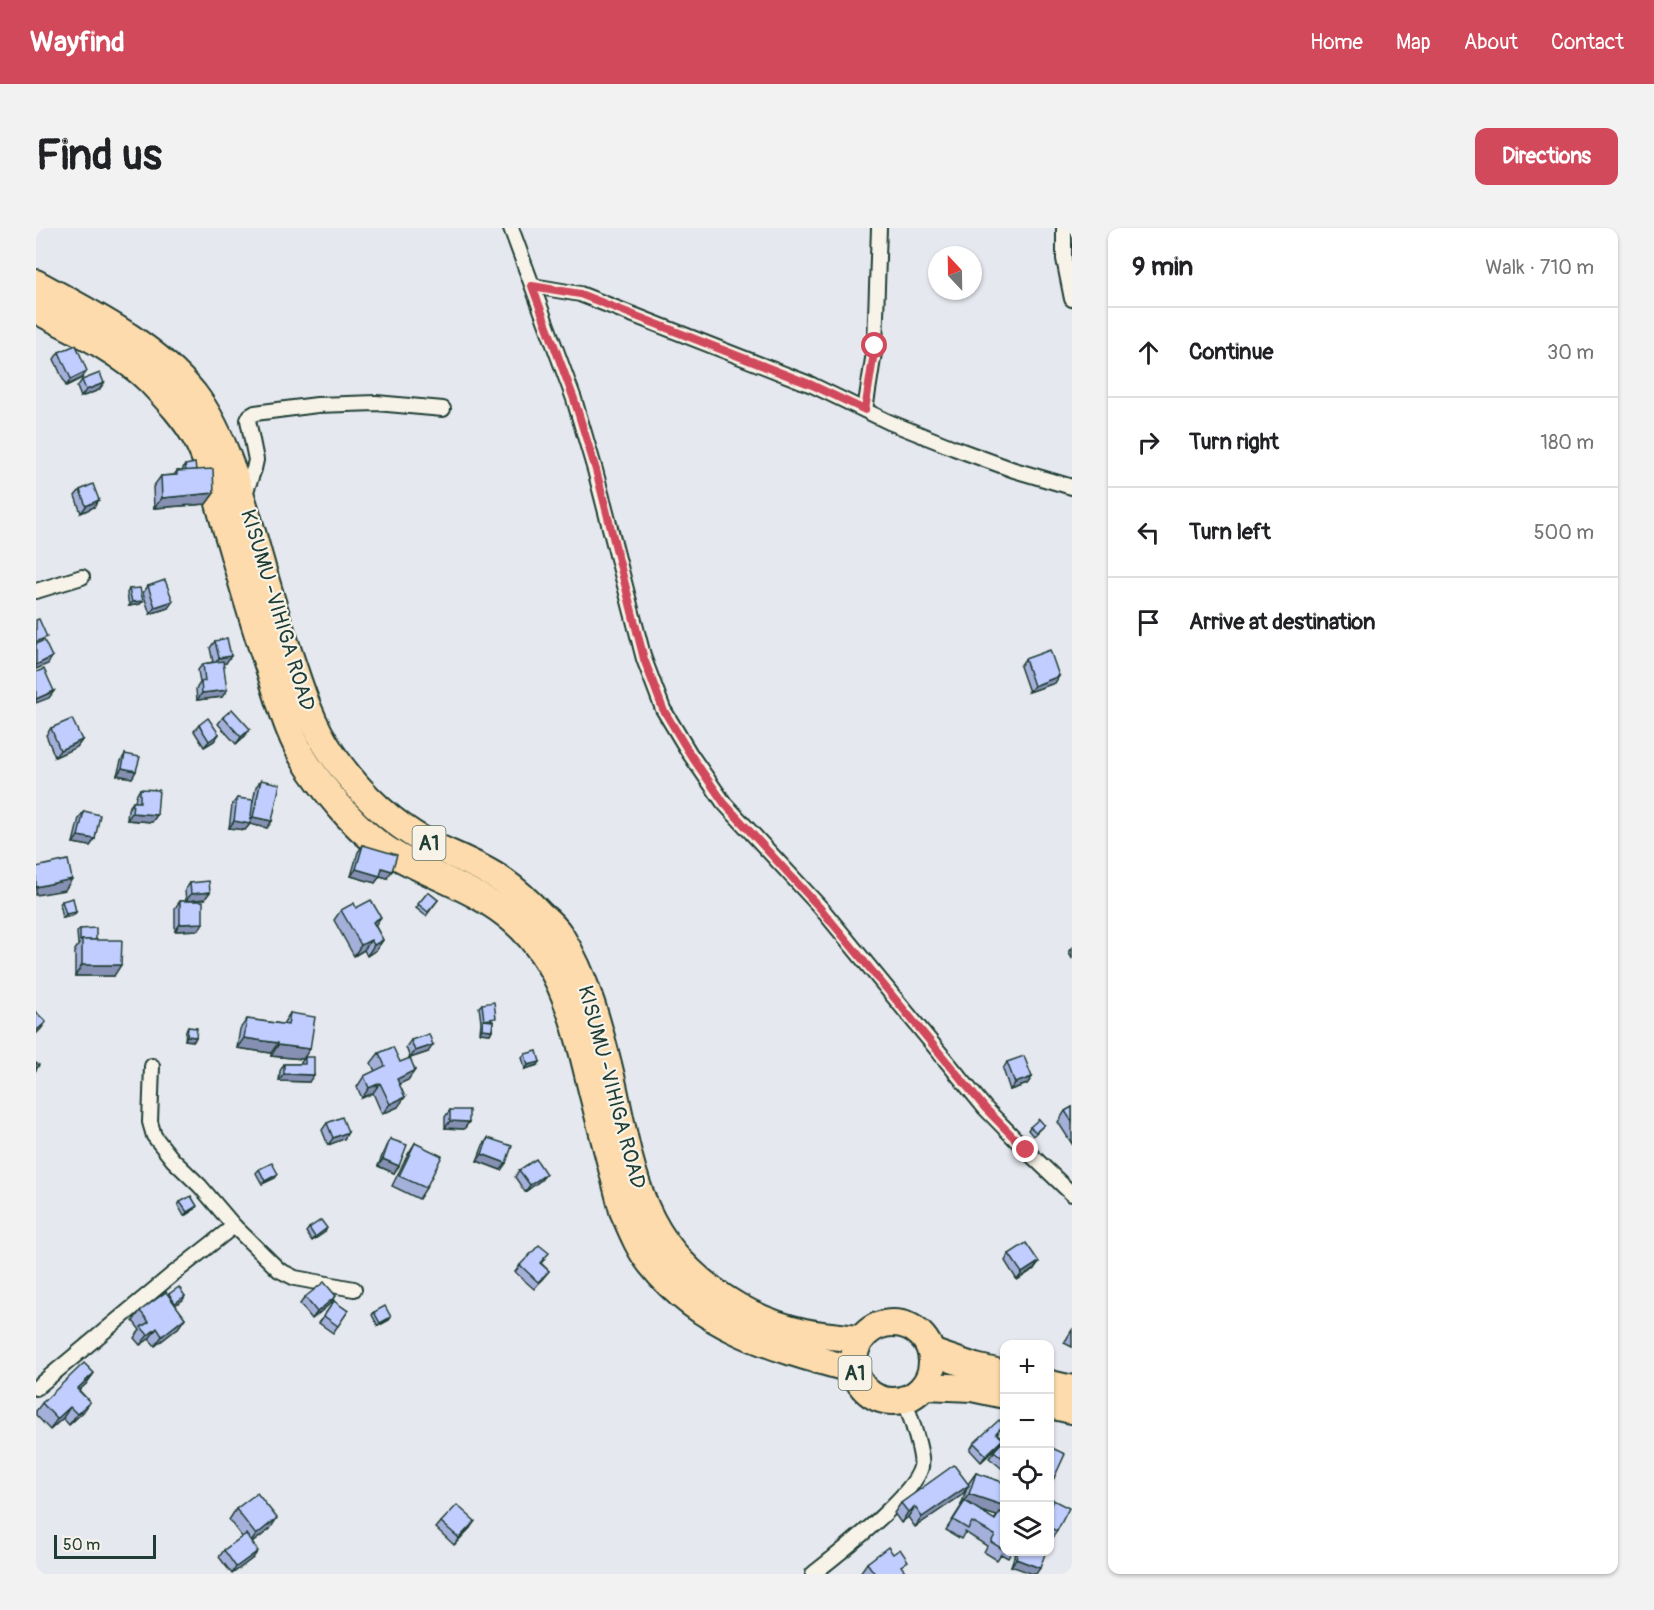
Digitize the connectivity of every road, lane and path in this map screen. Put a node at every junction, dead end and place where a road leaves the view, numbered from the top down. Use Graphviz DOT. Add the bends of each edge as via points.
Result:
graph roads {
  1 [pos="511,228"];
  2 [pos="879,228"];
  3 [pos="1064,228"];
  4 [pos="36,283"];
  5 [pos="532,286"];
  6 [pos="1072,299"];
  7 [pos="36,310"];
  8 [pos="443,409"];
  9 [pos="865,410"];
  10 [pos="1072,488"];
  11 [pos="243,498"];
  12 [pos="82,577"];
  13 [pos="36,591"];
  14 [pos="152,1066"];
  15 [pos="1072,1194"];
  16 [pos="234,1226"];
  17 [pos="354,1289"];
  18 [pos="861,1339"];
  19 [pos="931,1352"];
  20 [pos="854,1370"];
  21 [pos="1000,1373"];
  22 [pos="1054,1385"];
  23 [pos="36,1388"];
  24 [pos="1072,1389"];
  25 [pos="915,1393"];
  26 [pos="1000,1394"];
  27 [pos="1054,1406"];
  28 [pos="1072,1410"];
  29 [pos="813,1574"];
  1 -- 5 [label="street"];
  2 -- 9 [label="street" via="875,346"];
  3 -- 6 [label="street" via="1064,259"];
  4 -- 11 [label="highway, KISUMU -VIHIGA ROAD / A1" via="118,328 187,386 212,422"];
  5 -- 9 [label="street" via="580,294 812,385"];
  5 -- 15 [label="street" via="574,399 644,659 663,709 684,745 724,803 820,908 985,1108"];
  7 -- 20 [label="highway, KISUMU -VIHIGA ROAD / A1" via="112,352 149,380 196,439 292,732 308,765 327,790 375,842 489,901 516,922 552,969 576,1025 623,1211 650,1262 669,1285 706,1315 741,1334 778,1349"];
  8 -- 11 [label="street" via="376,403 255,413 248,420 256,460"];
  9 -- 10 [label="street" via="1014,470"];
  11 -- 18 [label="highway, KISUMU -VIHIGA ROAD / A1" via="276,619 310,714 330,752 363,794 398,824 501,879 529,902 557,930 577,965 593,1007 632,1164 646,1207 663,1239 690,1272 721,1296 760,1318 805,1332"];
  12 -- 13 [label="street"];
  14 -- 16 [label="street" via="150,1122 154,1136"];
  16 -- 17 [label="street" via="279,1270 295,1278"];
  16 -- 23 [label="street"];
  18 -- 19 [label="highway, A1" via="881,1325 900,1324 918,1331"];
  18 -- 20 [label="highway, A1" via="853,1359"];
  19 -- 21 [label="highway"];
  19 -- 25 [label="highway" via="930,1376"];
  20 -- 25 [label="highway, A1" via="867,1393 879,1399 892,1402"];
  22 -- 24 [label="highway"];
  25 -- 26 [label="highway, A1" via="972,1388"];
  25 -- 29 [label="street" via="921,1468 911,1485 867,1531"];
  27 -- 28 [label="highway"];
}
